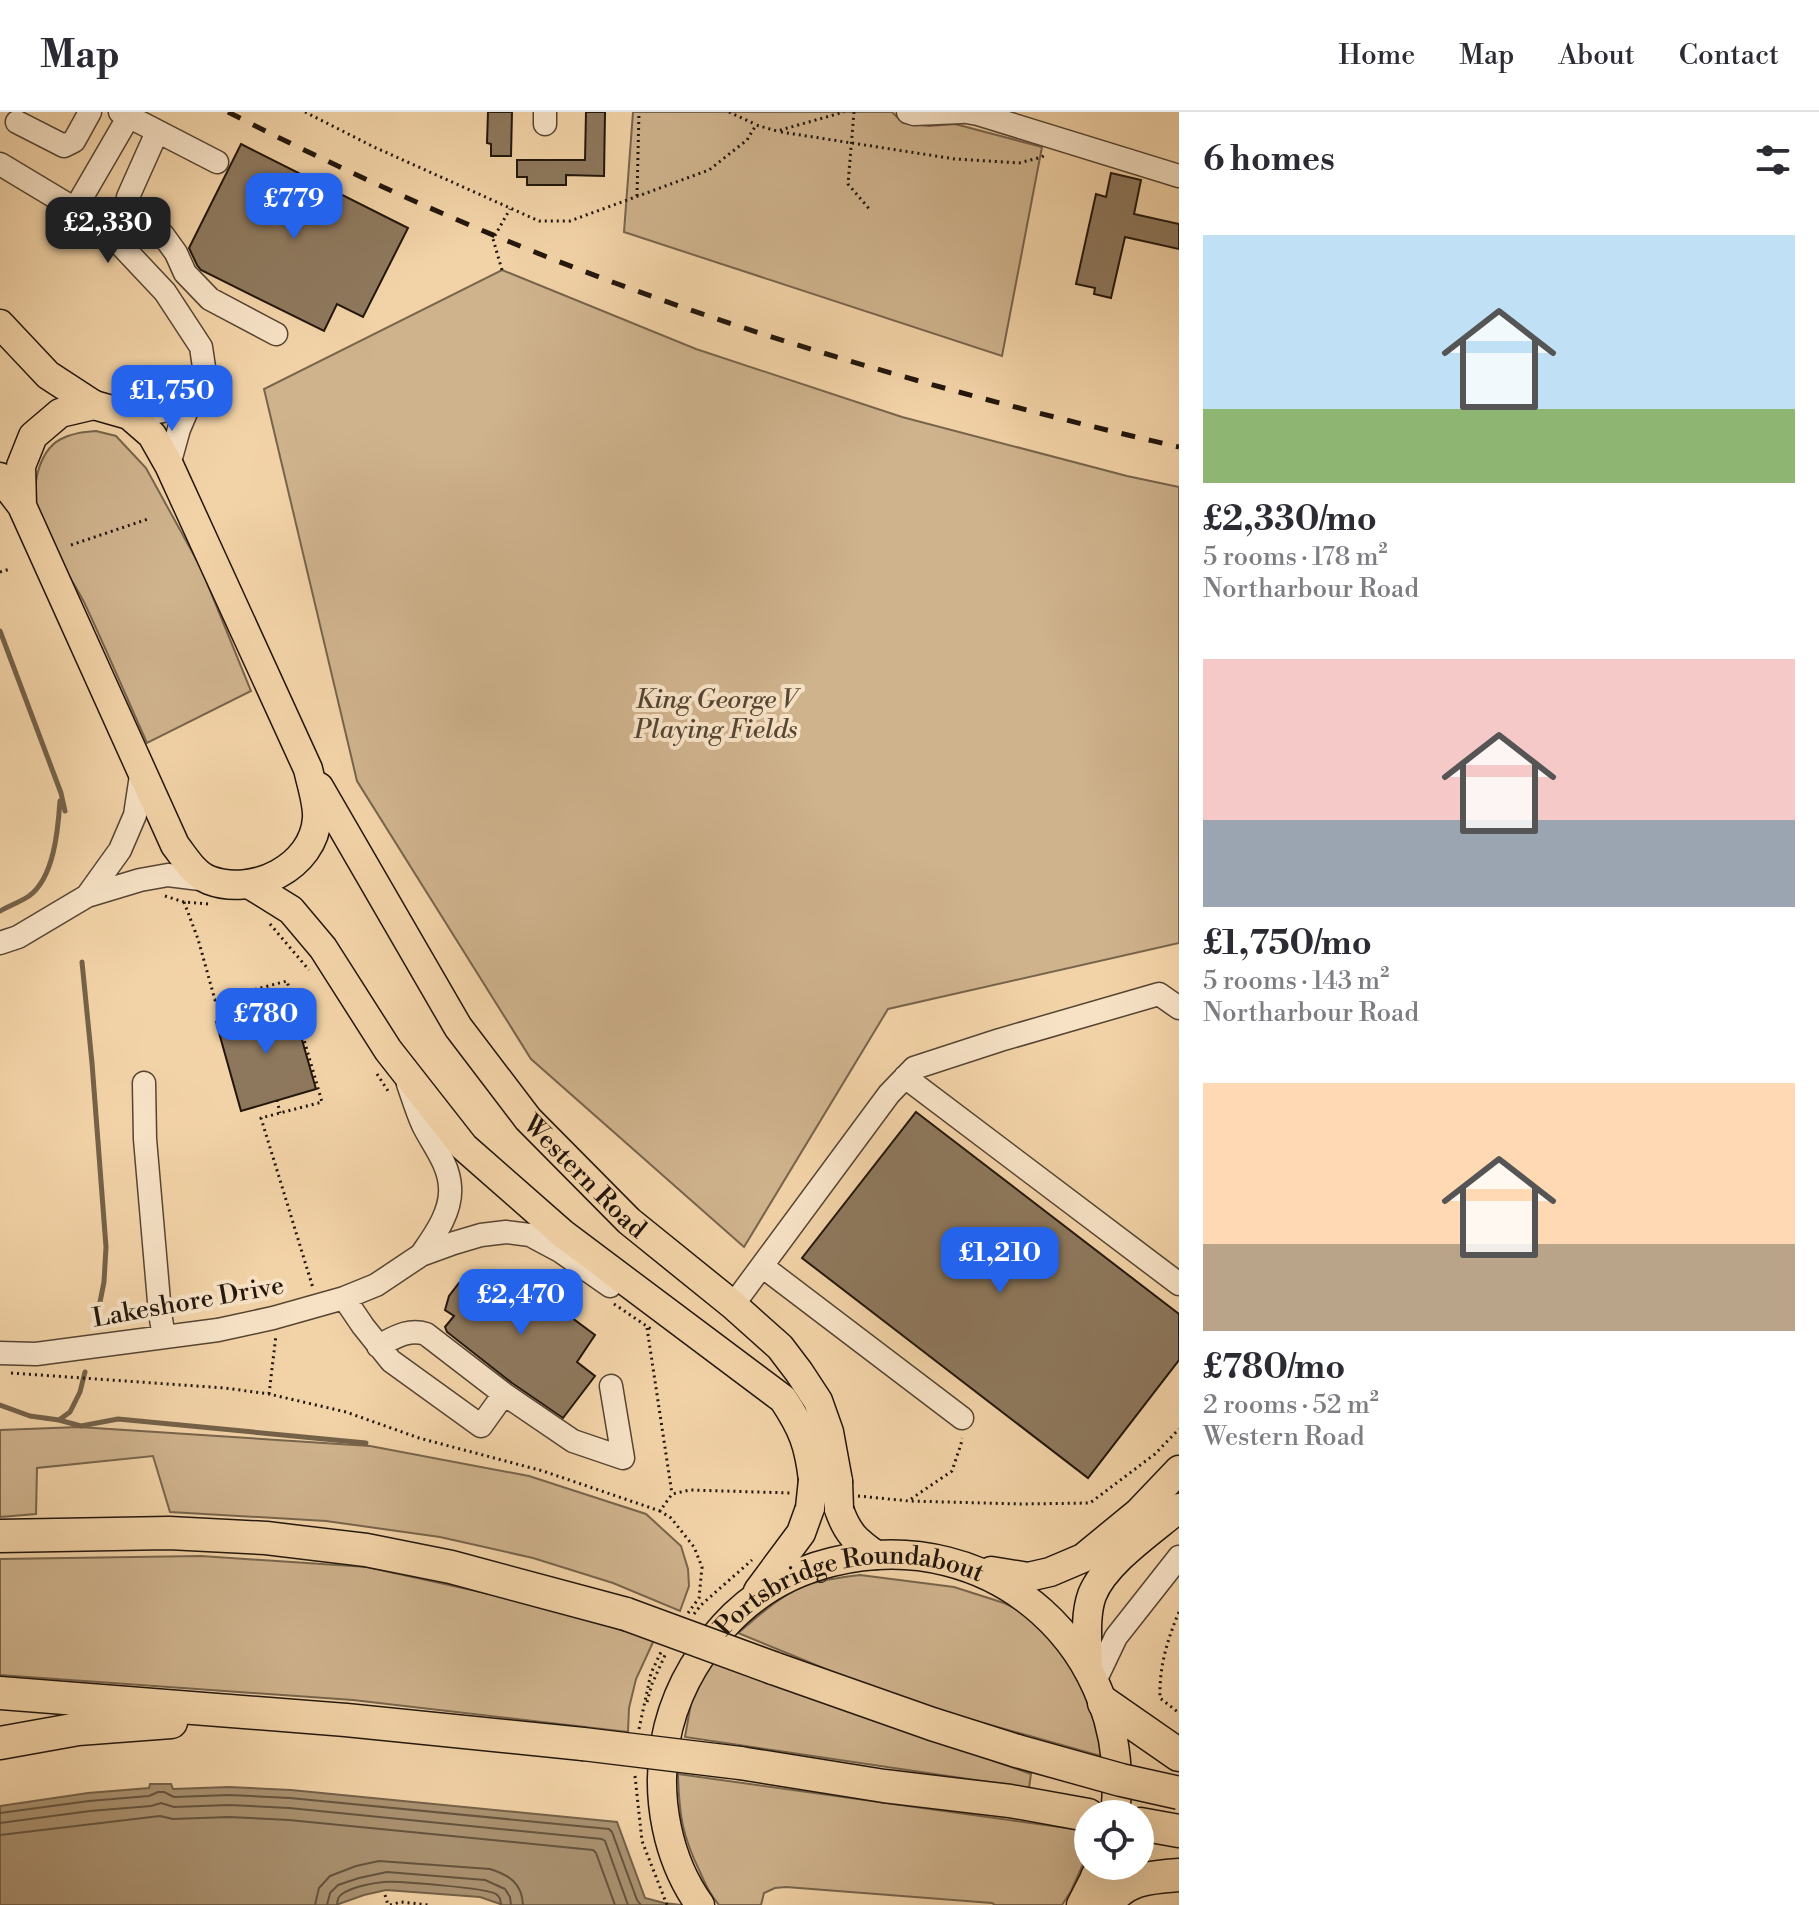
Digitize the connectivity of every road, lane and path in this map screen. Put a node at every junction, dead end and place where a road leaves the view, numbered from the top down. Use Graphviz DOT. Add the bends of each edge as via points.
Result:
graph roads {
  1 [pos="90,112"];
  2 [pos="305,112"];
  3 [pos="639,112"];
  4 [pos="729,112"];
  5 [pos="844,112"];
  6 [pos="854,112"];
  7 [pos="908,112"];
  8 [pos="963,112"];
  9 [pos="124,114"];
  10 [pos="17,122"];
  11 [pos="756,125"];
  12 [pos="777,131"];
  13 [pos="157,132"];
  14 [pos="1063,141"];
  15 [pos="851,144"];
  16 [pos="217,162"];
  17 [pos="0,164"];
  18 [pos="1179,176"];
  19 [pos="637,196"];
  20 [pos="75,209"];
  21 [pos="510,209"];
  22 [pos="871,211"];
  23 [pos="502,270"];
  24 [pos="0,324"];
  25 [pos="276,334"];
  26 [pos="194,394"];
  27 [pos="94,405"];
  28 [pos="129,415"];
  29 [pos="169,465"];
  30 [pos="0,477"];
  31 [pos="22,506"];
  32 [pos="148,519"];
  33 [pos="71,545"];
  34 [pos="10,569"];
  35 [pos="0,572"];
  36 [pos="142,769"];
  37 [pos="308,769"];
  38 [pos="140,880"];
  39 [pos="249,884"];
  40 [pos="211,892"];
  41 [pos="87,896"];
  42 [pos="184,902"];
  43 [pos="264,918"];
  44 [pos="0,943"];
  45 [pos="314,977"];
  46 [pos="1179,1008"];
  47 [pos="370,1064"];
  48 [pos="403,1071"];
  49 [pos="905,1077"];
  50 [pos="144,1083"];
  51 [pos="277,1100"];
  52 [pos="395,1101"];
  53 [pos="280,1113"];
  54 [pos="421,1255"];
  55 [pos="762,1266"];
  56 [pos="1179,1284"];
  57 [pos="314,1292"];
  58 [pos="344,1298"];
  59 [pos="733,1305"];
  60 [pos="647,1327"];
  61 [pos="276,1331"];
  62 [pos="164,1337"];
  63 [pos="708,1341"];
  64 [pos="385,1354"];
  65 [pos="4,1362"];
  66 [pos="611,1386"];
  67 [pos="269,1394"];
  68 [pos="504,1394"];
  69 [pos="962,1418"];
  70 [pos="1179,1429"];
  71 [pos="1179,1470"];
  72 [pos="824,1494"];
  73 [pos="909,1501"];
  74 [pos="1179,1508"];
  75 [pos="660,1511"];
  76 [pos="95,1534"];
  77 [pos="0,1536"];
  78 [pos="0,1548"];
  79 [pos="876,1555"];
  80 [pos="1179,1557"];
  81 [pos="966,1567"];
  82 [pos="750,1601"];
  83 [pos="1179,1612"];
  84 [pos="1096,1684"];
  85 [pos="0,1693"];
  86 [pos="1179,1713"];
  87 [pos="346,1720"];
  88 [pos="0,1743"];
  89 [pos="1179,1755"];
  90 [pos="1179,1793"];
  91 [pos="1116,1800"];
  92 [pos="1074,1812"];
  93 [pos="1154,1827"];
  94 [pos="1179,1831"];
  95 [pos="1179,1863"];
  96 [pos="1154,1864"];
  97 [pos="1179,1875"];
  98 [pos="1102,1883"];
  99 [pos="385,1895"];
  100 [pos="680,1900"];
  101 [pos="389,1905"];
  102 [pos="429,1905"];
  103 [pos="1081,1905"];
  1 -- 10 [label="street" via="74,141 64,146"];
  2 -- 21 [label="path"];
  3 -- 19 [label="path"];
  4 -- 11 [label="path"];
  5 -- 12 [label="path"];
  6 -- 15 [label="path"];
  7 -- 8 [label="street"];
  8 -- 14 [label="street"];
  9 -- 13 [label="street"];
  9 -- 20 [label="street"];
  11 -- 12 [label="path"];
  11 -- 19 [label="path" via="747,140 709,170"];
  12 -- 15 [label="path"];
  13 -- 16 [label="street"];
  13 -- 25 [label="street" via="128,197 129,209 163,235 185,273 210,299"];
  14 -- 15 [label="path" via="1042,157 1019,163"];
  14 -- 18 [label="street"];
  15 -- 22 [label="path" via="848,184"];
  17 -- 20 [label="street"];
  19 -- 21 [label="path" via="570,221 539,221"];
  20 -- 26 [label="street" via="117,241 165,292 194,336 205,374"];
  21 -- 23 [label="path" via="493,239"];
  24 -- 27 [label="main road" via="48,375"];
  26 -- 28 [label="street" via="174,409"];
  26 -- 29 [label="street"];
  27 -- 28 [label="main road"];
  27 -- 31 [label="main road" via="60,413 33,436 21,466"];
  28 -- 29 [label="main road" via="152,435"];
  29 -- 37 [label="main road"];
  30 -- 31 [label="main road"];
  31 -- 36 [label="main road"];
  32 -- 33 [label="path"];
  34 -- 35 [label="path"];
  36 -- 40 [label="main road" via="175,845"];
  36 -- 41 [label="street" via="135,815 120,850"];
  37 -- 39 [label="main road" via="317,817 309,846 275,876"];
  37 -- 59 [label="main road, Western Road" via="458,1027 528,1119 629,1221"];
  38 -- 40 [label="street" via="168,875"];
  38 -- 41 [label="street"];
  38 -- 42 [label="path" via="147,891"];
  39 -- 40 [label="main road" via="227,884"];
  39 -- 48 [label="main road, Western Road" via="291,910 323,948"];
  40 -- 42 [label="path"];
  41 -- 44 [label="street"];
  42 -- 53 [label="path" via="215,1000 287,981 322,1102"];
  43 -- 45 [label="path"];
  46 -- 49 [label="street" via="1159,994 985,1044 914,1068"];
  47 -- 52 [label="path"];
  48 -- 54 [label="street" via="450,1187 439,1229"];
  48 -- 63 [label="main road, Western Road" via="464,1147 563,1234"];
  49 -- 55 [label="street"];
  49 -- 56 [label="street"];
  50 -- 62 [label="street"];
  51 -- 53 [label="path"];
  53 -- 57 [label="path" via="261,1118"];
  54 -- 58 [label="street, Lakeshore Drive" via="376,1285"];
  54 -- 63 [label="street" via="481,1235 530,1235 663,1322"];
  55 -- 59 [label="street"];
  55 -- 69 [label="street"];
  58 -- 62 [label="street, Lakeshore Drive" via="218,1330"];
  58 -- 64 [label="street"];
  59 -- 72 [label="main road, Western Road" via="780,1347 818,1401 829,1432"];
  60 -- 72 [label="path" via="672,1494"];
  61 -- 67 [label="path"];
  62 -- 65 [label="street, Lakeshore Drive"];
  63 -- 72 [label="main road, Western Road" via="783,1399 797,1420"];
  64 -- 68 [label="street" via="402,1334 416,1330"];
  64 -- 68 [label="street" via="481,1426"];
  65 -- 67 [label="path" via="16,1375"];
  66 -- 68 [label="street" via="623,1458 573,1441"];
  67 -- 75 [label="path" via="346,1412"];
  69 -- 73 [label="path" via="952,1471"];
  70 -- 73 [label="path" via="1090,1503"];
  71 -- 81 [label="main road" via="1083,1558 1028,1577"];
  72 -- 73 [label="path"];
  72 -- 79 [label="main road, Western Road" via="857,1541"];
  72 -- 82 [label="main road"];
  74 -- 84 [label="main road" via="1100,1580 1089,1615"];
  76 -- 77 [label="highway"];
  76 -- 78 [label="highway"];
  76 -- 90 [label="highway, bridge" via="266,1538 451,1567 626,1614 1017,1751"];
  79 -- 81 [label="main road, Portsbridge Roundabout" via="923,1556"];
  79 -- 82 [label="main road, Portsbridge Roundabout" via="813,1567"];
  80 -- 84 [label="street" via="1116,1637"];
  81 -- 84 [label="main road, Portsbridge Roundabout" via="1035,1606 1075,1649"];
  82 -- 100 [label="main road, Portsbridge Roundabout" via="695,1664 667,1732 662,1793"];
  83 -- 86 [label="path" via="1159,1677 1160,1698"];
  84 -- 89 [label="highway"];
  84 -- 91 [label="main road, Portsbridge Roundabout" via="1115,1742"];
  85 -- 87 [label="highway"];
  87 -- 88 [label="highway" via="206,1720 78,1729"];
  87 -- 92 [label="highway, bridge" via="740,1763"];
  93 -- 94 [label="highway"];
  95 -- 96 [label="highway"];
  97 -- 98 [label="highway" via="1143,1879 1113,1896"];
  98 -- 103 [label="main road"];
  99 -- 101 [label="path"];
  101 -- 102 [label="path"];
}
